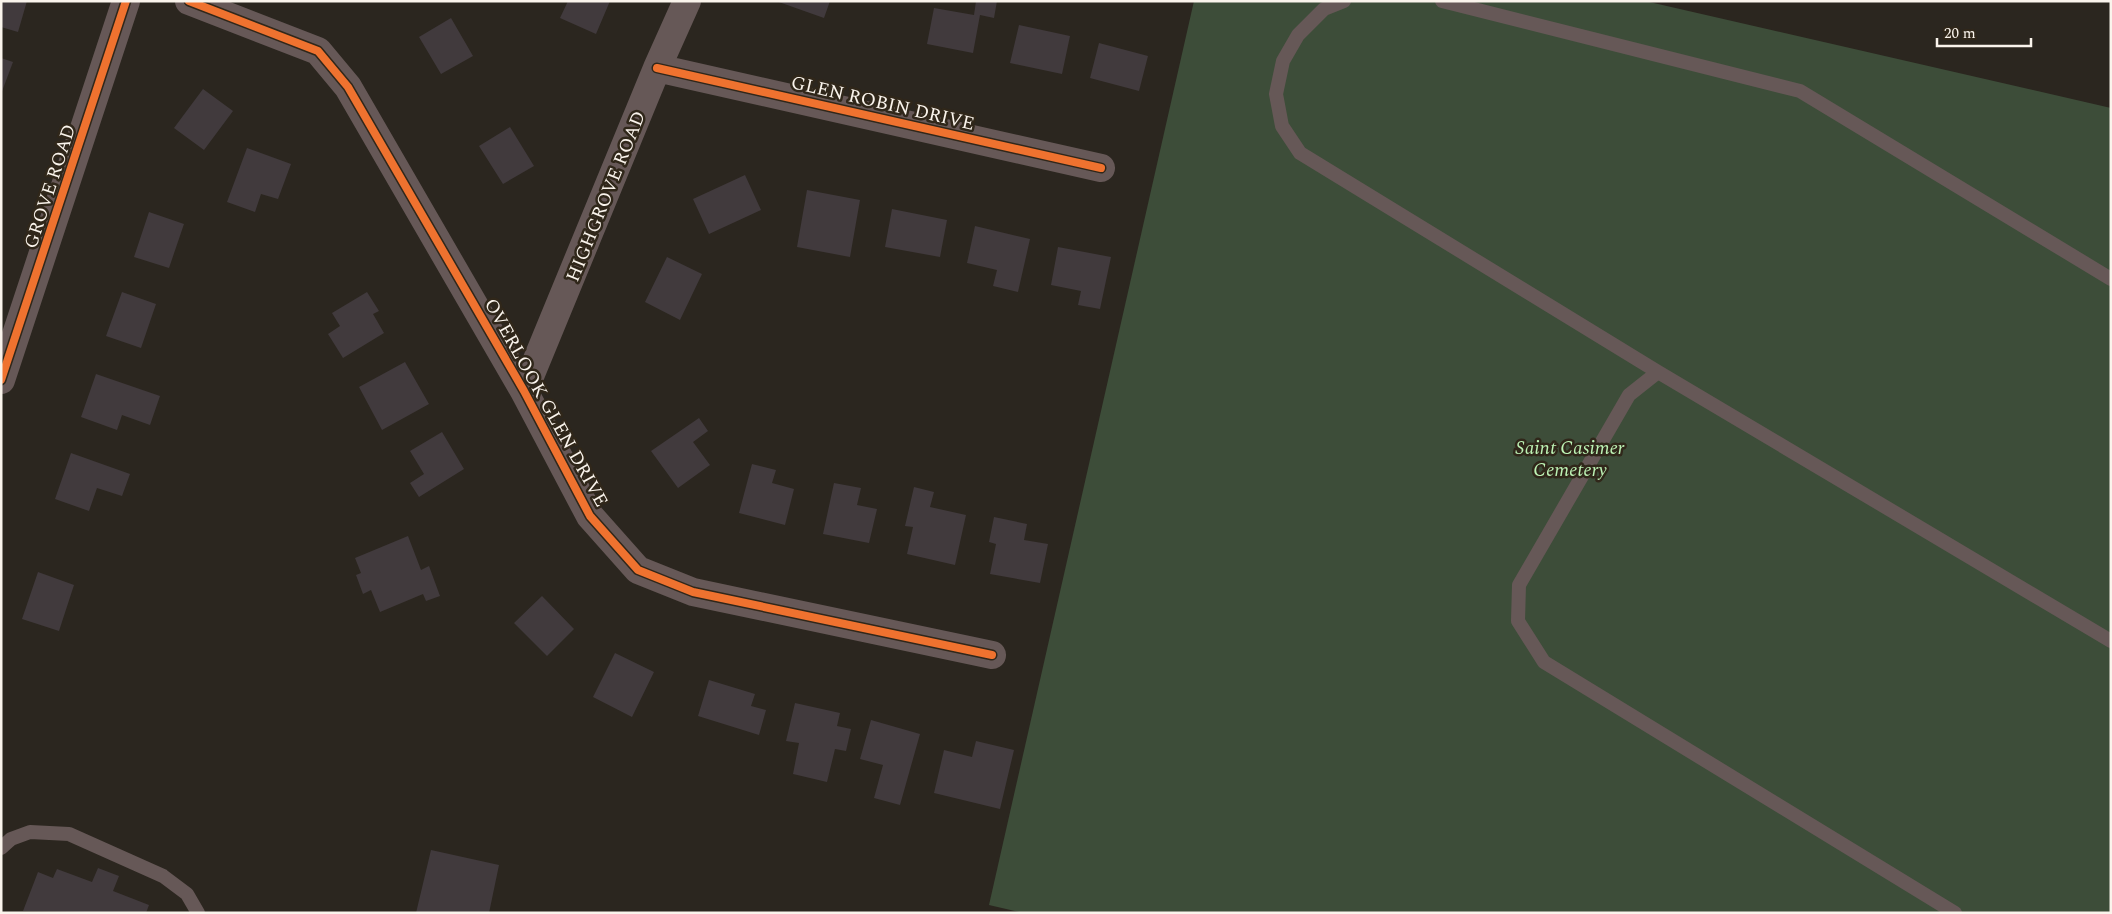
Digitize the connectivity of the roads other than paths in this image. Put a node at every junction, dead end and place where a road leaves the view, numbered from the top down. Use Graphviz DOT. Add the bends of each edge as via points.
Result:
graph roads {
  1 [pos="126,1"];
  2 [pos="188,1"];
  3 [pos="687,1"];
  4 [pos="1344,1"];
  5 [pos="1442,1"];
  6 [pos="657,68"];
  7 [pos="1101,168"];
  8 [pos="2111,279"];
  9 [pos="1658,372"];
  10 [pos="1,380"];
  11 [pos="524,391"];
  12 [pos="2111,641"];
  13 [pos="992,655"];
  14 [pos="1,848"];
  15 [pos="198,913"];
  16 [pos="1955,913"];
  1 -- 10 [label="street, GROVE ROAD"];
  2 -- 11 [label="street, OVERLOOK GLEN DRIVE" via="318,51 348,87"];
  3 -- 6 [label="street, HIGHGROVE ROAD"];
  4 -- 9 [label="lane" via="1324,9 1298,35 1283,62 1276,94 1282,126 1300,153"];
  5 -- 8 [label="lane" via="1800,91"];
  6 -- 7 [label="street, GLEN ROBIN DRIVE"];
  6 -- 11 [label="street, HIGHGROVE ROAD"];
  9 -- 12 [label="lane"];
  9 -- 16 [label="lane" via="1629,394 1519,585 1518,621 1544,662"];
  11 -- 13 [label="street, OVERLOOK GLEN DRIVE" via="590,516 638,570 693,592"];
  14 -- 15 [label="lane" via="11,839 30,832 69,834 163,876 186,894"];
}
